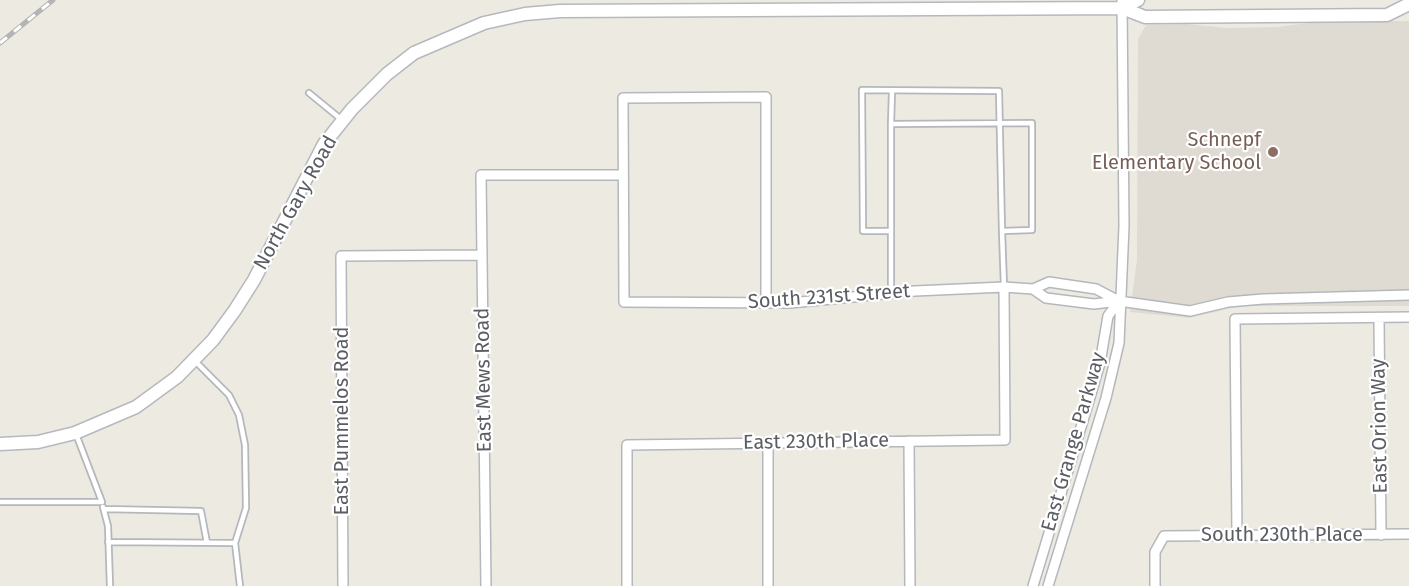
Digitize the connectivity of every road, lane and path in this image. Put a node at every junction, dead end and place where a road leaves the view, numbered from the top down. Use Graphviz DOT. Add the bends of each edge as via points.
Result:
graph roads {
  1 [pos="1138,0"];
  2 [pos="1122,4"];
  3 [pos="1404,4"];
  4 [pos="892,91"];
  5 [pos="309,93"];
  6 [pos="342,121"];
  7 [pos="1001,123"];
  8 [pos="891,124"];
  9 [pos="623,175"];
  10 [pos="891,231"];
  11 [pos="1002,231"];
  12 [pos="482,255"];
  13 [pos="1004,287"];
  14 [pos="1033,289"];
  15 [pos="891,294"];
  16 [pos="1409,295"];
  17 [pos="1119,301"];
  18 [pos="766,303"];
  19 [pos="1409,317"];
  20 [pos="1379,318"];
  21 [pos="194,360"];
  22 [pos="75,433"];
  23 [pos="909,441"];
  24 [pos="768,443"];
  25 [pos="0,444"];
  26 [pos="0,502"];
  27 [pos="102,502"];
  28 [pos="104,509"];
  29 [pos="1409,534"];
  30 [pos="1381,535"];
  31 [pos="1237,536"];
  32 [pos="108,542"];
  33 [pos="207,543"];
  34 [pos="235,543"];
  35 [pos="110,586"];
  36 [pos="240,586"];
  37 [pos="343,586"];
  38 [pos="486,586"];
  39 [pos="627,586"];
  40 [pos="768,586"];
  41 [pos="910,586"];
  42 [pos="1033,586"];
  43 [pos="1048,586"];
  44 [pos="1155,586"];
  1 -- 2 [label="main road, North Gary Road"];
  2 -- 3 [label="main road, North Gary Road" via="1145,17 1387,15"];
  2 -- 6 [label="main road, North Gary Road" via="525,14 484,23 414,53 387,74"];
  2 -- 17 [label="street, East Grange Parkway" via="1124,226"];
  4 -- 7 [label="lane" via="999,91"];
  4 -- 8 [label="lane"];
  4 -- 10 [label="lane" via="862,90 863,231"];
  5 -- 6 [label="lane"];
  6 -- 21 [label="main road, North Gary Road" via="301,184 254,280"];
  7 -- 8 [label="lane"];
  7 -- 11 [label="lane"];
  7 -- 11 [label="lane" via="1032,123 1032,230"];
  8 -- 10 [label="lane"];
  9 -- 12 [label="street, East Mews Road" via="482,175"];
  9 -- 18 [label="street, South 231st Street" via="624,302"];
  9 -- 18 [label="street" via="623,98 766,97"];
  10 -- 15 [label="lane"];
  11 -- 13 [label="lane"];
  12 -- 37 [label="street, East Pummelos Road" via="341,256"];
  12 -- 38 [label="street, East Mews Road"];
  13 -- 14 [label="street, South 231st Street"];
  13 -- 15 [label="street, South 231st Street"];
  13 -- 23 [label="street, East 230th Place" via="1005,440"];
  14 -- 17 [label="street, South 231st Street" via="1046,298 1094,304"];
  14 -- 17 [label="street, South 231st Street" via="1049,282 1096,289"];
  15 -- 18 [label="street, South 231st Street"];
  16 -- 17 [label="street, South 231st Street" via="1263,299 1190,311"];
  17 -- 42 [label="street, East Grange Parkway" via="1108,316 1100,363"];
  17 -- 43 [label="street, East Grange Parkway" via="1119,343 1106,398"];
  19 -- 20 [label="street"];
  20 -- 30 [label="street, East Orion Way"];
  20 -- 31 [label="street" via="1235,319"];
  21 -- 22 [label="main road, North Gary Road" via="136,407"];
  21 -- 34 [label="lane" via="229,395 239,415 245,446 246,508"];
  22 -- 25 [label="main road, North Gary Road" via="38,442"];
  22 -- 27 [label="lane"];
  23 -- 24 [label="street, East 230th Place"];
  23 -- 41 [label="street"];
  24 -- 39 [label="street, East 230th Place" via="627,445"];
  24 -- 40 [label="street"];
  26 -- 27 [label="lane"];
  27 -- 28 [label="lane"];
  28 -- 32 [label="lane"];
  28 -- 33 [label="lane" via="201,511"];
  29 -- 30 [label="street, South 230th Place"];
  30 -- 31 [label="street, South 230th Place"];
  31 -- 44 [label="street, South 230th Place" via="1164,536 1155,552"];
  32 -- 33 [label="lane"];
  32 -- 35 [label="lane"];
  33 -- 34 [label="lane"];
  34 -- 36 [label="lane"];
}
